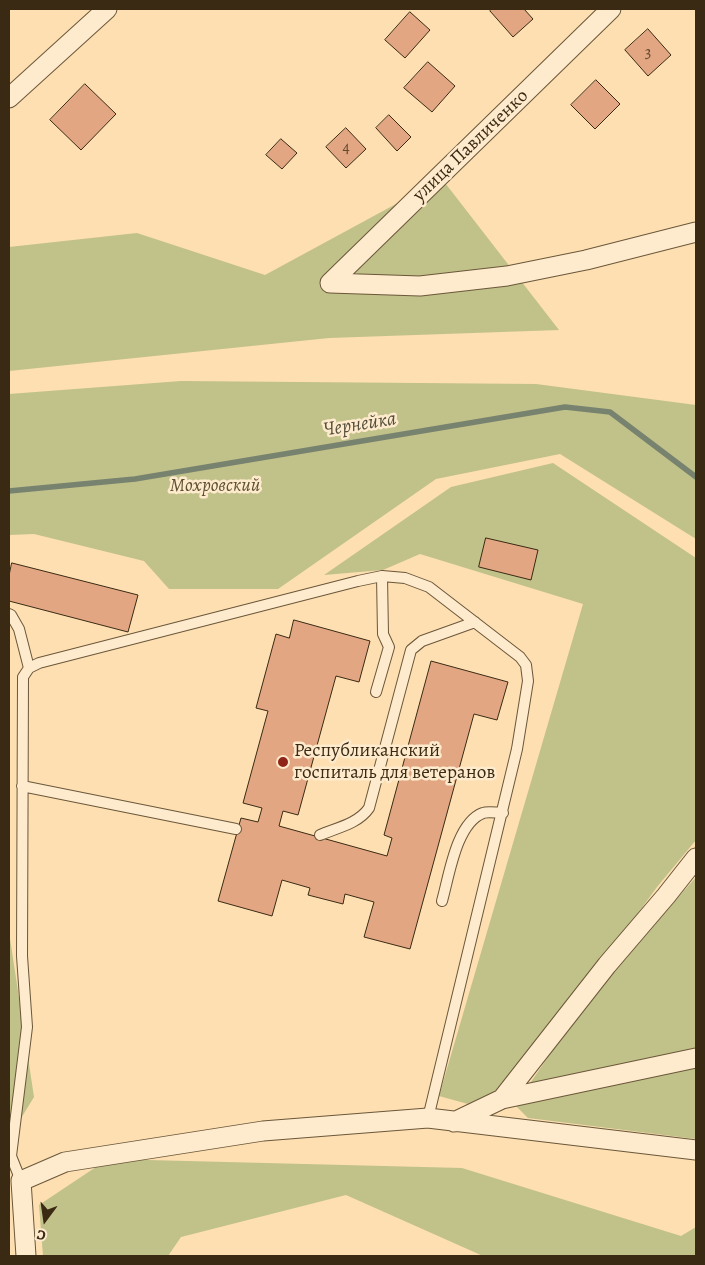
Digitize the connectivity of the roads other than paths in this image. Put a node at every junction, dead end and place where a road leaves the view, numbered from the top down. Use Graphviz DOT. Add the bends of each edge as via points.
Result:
graph roads {
  1 [pos="107,9"];
  2 [pos="611,9"];
  3 [pos="9,98"];
  4 [pos="696,232"];
  5 [pos="382,576"];
  6 [pos="9,614"];
  7 [pos="475,622"];
  8 [pos="29,668"];
  9 [pos="376,692"];
  10 [pos="22,786"];
  11 [pos="502,813"];
  12 [pos="236,829"];
  13 [pos="320,835"];
  14 [pos="696,858"];
  15 [pos="442,901"];
  16 [pos="696,1058"];
  17 [pos="502,1099"];
  18 [pos="428,1118"];
  19 [pos="454,1122"];
  20 [pos="696,1150"];
  21 [pos="21,1181"];
  22 [pos="26,1256"];
  1 -- 3 [label="street"];
  2 -- 4 [label="street, улица Павличенко" via="330,283 420,286 507,276"];
  5 -- 7 [label="lane" via="405,578 429,587"];
  5 -- 8 [label="lane"];
  5 -- 9 [label="lane" via="383,634 389,648"];
  6 -- 8 [label="lane" via="19,629"];
  7 -- 11 [label="lane" via="520,657 526,666 528,681 519,739"];
  7 -- 13 [label="lane" via="422,641 411,650 369,808 361,817"];
  8 -- 10 [label="lane" via="22,690"];
  10 -- 12 [label="lane"];
  10 -- 21 [label="lane" via="22,956 27,1027 11,1156"];
  11 -- 15 [label="lane" via="483,813 460,835"];
  11 -- 18 [label="lane"];
  14 -- 17 [label="street"];
  16 -- 17 [label="street"];
  17 -- 19 [label="street"];
  18 -- 19 [label="street"];
  18 -- 21 [label="street" via="263,1131 65,1162"];
  19 -- 20 [label="street"];
  21 -- 22 [label="street"];
}
